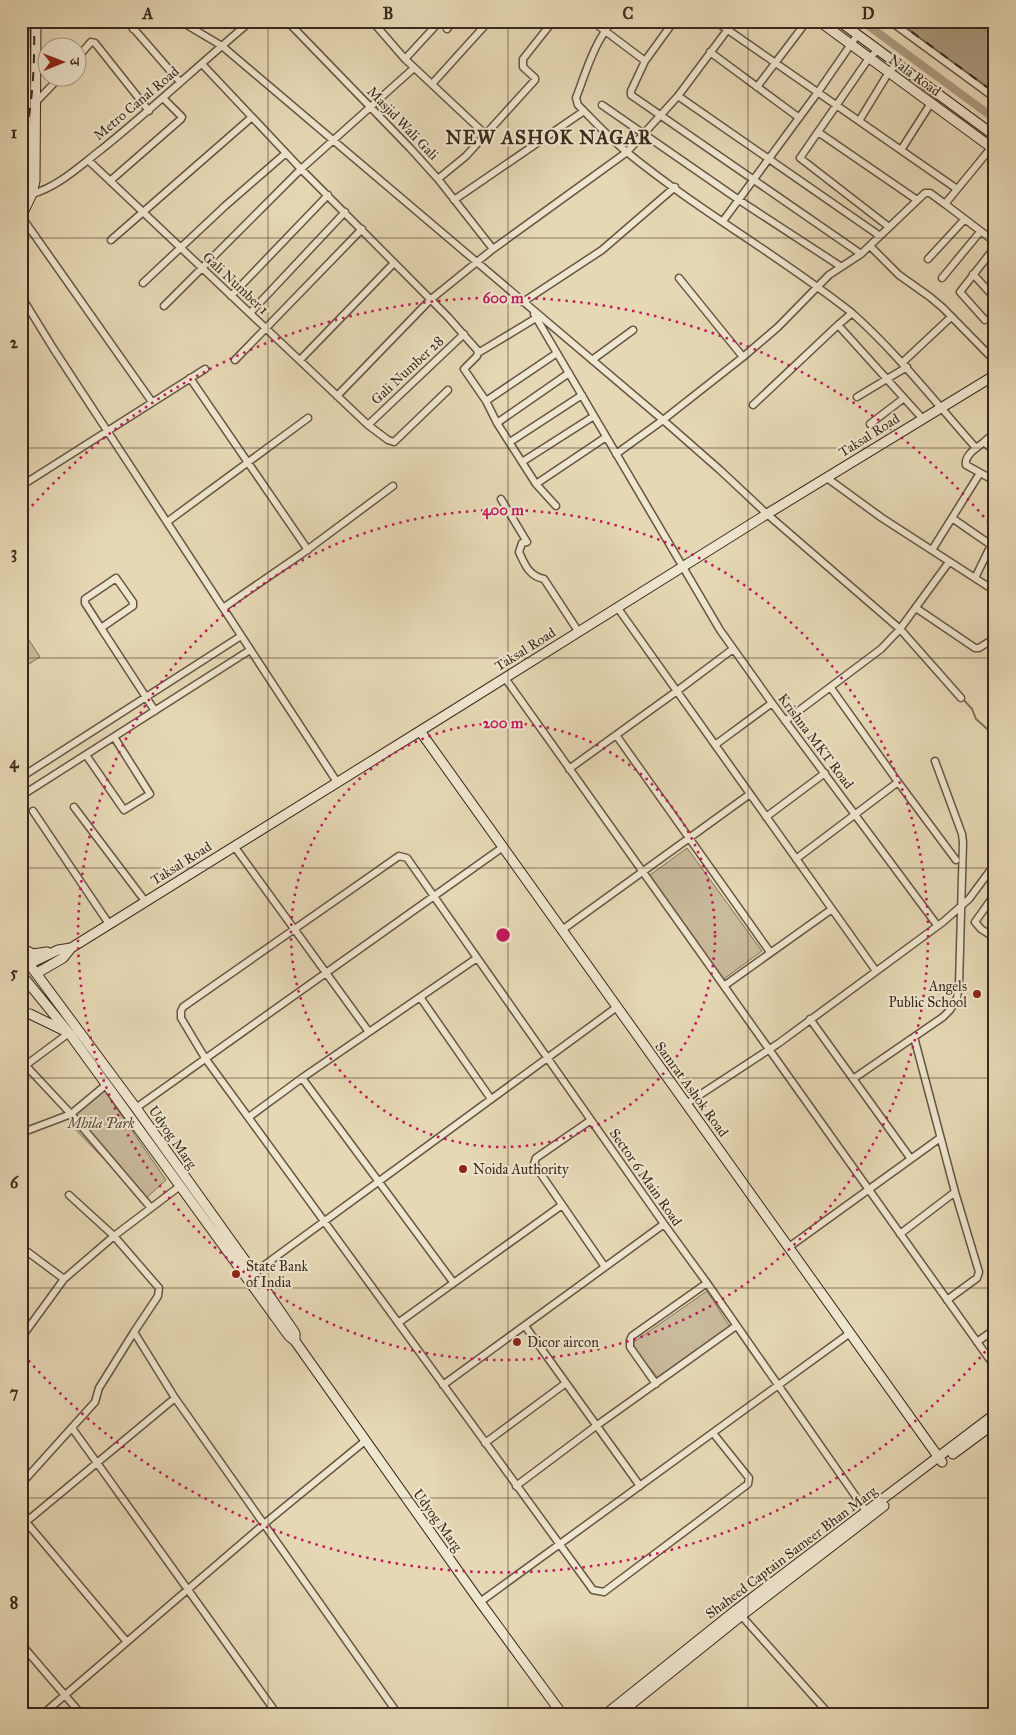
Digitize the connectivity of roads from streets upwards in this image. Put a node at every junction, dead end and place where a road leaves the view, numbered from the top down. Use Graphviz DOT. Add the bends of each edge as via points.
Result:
graph roads {
  1 [pos="25,21"];
  2 [pos="127,21"];
  3 [pos="142,21"];
  4 [pos="180,21"];
  5 [pos="251,21"];
  6 [pos="287,21"];
  7 [pos="372,21"];
  8 [pos="440,21"];
  9 [pos="453,21"];
  10 [pos="489,21"];
  11 [pos="553,21"];
  12 [pos="592,21"];
  13 [pos="613,21"];
  14 [pos="674,21"];
  15 [pos="715,21"];
  16 [pos="734,21"];
  17 [pos="807,21"];
  18 [pos="819,21"];
  19 [pos="839,21"];
  20 [pos="890,21"];
  21 [pos="38,24"];
  22 [pos="134,29"];
  23 [pos="447,29"];
  24 [pos="727,30"];
  25 [pos="604,31"];
  26 [pos="858,34"];
  27 [pos="850,44"];
  28 [pos="88,45"];
  29 [pos="222,46"];
  30 [pos="878,50"];
  31 [pos="710,52"];
  32 [pos="869,58"];
  33 [pos="405,59"];
  34 [pos="645,61"];
  35 [pos="776,62"];
  36 [pos="202,64"];
  37 [pos="897,64"];
  38 [pos="414,68"];
  39 [pos="888,72"];
  40 [pos="180,82"];
  41 [pos="432,84"];
  42 [pos="757,87"];
  43 [pos="49,88"];
  44 [pos="818,92"];
  45 [pos="678,96"];
  46 [pos="163,98"];
  47 [pos="995,98"];
  48 [pos="35,103"];
  49 [pos="931,103"];
  50 [pos="602,105"];
  51 [pos="838,105"];
  52 [pos="370,108"];
  53 [pos="149,111"];
  54 [pos="584,111"];
  55 [pos="661,114"];
  56 [pos="252,117"];
  57 [pos="798,117"];
  58 [pos="859,121"];
  59 [pos="818,132"];
  60 [pos="644,134"];
  61 [pos="486,135"];
  62 [pos="995,136"];
  63 [pos="332,140"];
  64 [pos="993,147"];
  65 [pos="901,150"];
  66 [pos="627,152"];
  67 [pos="286,153"];
  68 [pos="769,159"];
  69 [pos="88,160"];
  70 [pos="301,169"];
  71 [pos="438,179"];
  72 [pos="754,180"];
  73 [pos="110,181"];
  74 [pos="675,187"];
  75 [pos="22,189"];
  76 [pos="957,189"];
  77 [pos="32,194"];
  78 [pos="328,195"];
  79 [pos="454,200"];
  80 [pos="739,200"];
  81 [pos="917,200"];
  82 [pos="945,204"];
  83 [pos="143,212"];
  84 [pos="346,212"];
  85 [pos="21,217"];
  86 [pos="964,220"];
  87 [pos="723,221"];
  88 [pos="889,227"];
  89 [pos="362,230"];
  90 [pos="980,232"];
  91 [pos="880,236"];
  92 [pos="111,240"];
  93 [pos="995,242"];
  94 [pos="870,246"];
  95 [pos="180,247"];
  96 [pos="995,247"];
  97 [pos="493,249"];
  98 [pos="861,254"];
  99 [pos="928,259"];
  100 [pos="394,263"];
  101 [pos="477,263"];
  102 [pos="840,266"];
  103 [pos="202,268"];
  104 [pos="973,274"];
  105 [pos="679,278"];
  106 [pos="942,278"];
  107 [pos="143,283"];
  108 [pos="818,286"];
  109 [pos="21,296"];
  110 [pos="231,296"];
  111 [pos="993,296"];
  112 [pos="430,300"];
  113 [pos="522,302"];
  114 [pos="164,306"];
  115 [pos="531,310"];
  116 [pos="250,313"];
  117 [pos="852,313"];
  118 [pos="951,317"];
  119 [pos="536,318"];
  120 [pos="985,320"];
  121 [pos="838,325"];
  122 [pos="267,329"];
  123 [pos="633,330"];
  124 [pos="464,334"];
  125 [pos="478,353"];
  126 [pos="558,353"];
  127 [pos="742,357"];
  128 [pos="235,360"];
  129 [pos="300,360"];
  130 [pos="592,360"];
  131 [pos="995,361"];
  132 [pos="905,365"];
  133 [pos="205,368"];
  134 [pos="569,373"];
  135 [pos="995,374"];
  136 [pos="190,378"];
  137 [pos="887,380"];
  138 [pos="448,390"];
  139 [pos="582,395"];
  140 [pos="337,396"];
  141 [pos="857,397"];
  142 [pos="904,398"];
  143 [pos="486,401"];
  144 [pos="152,402"];
  145 [pos="753,405"];
  146 [pos="940,408"];
  147 [pos="594,416"];
  148 [pos="308,418"];
  149 [pos="922,418"];
  150 [pos="663,420"];
  151 [pos="497,423"];
  152 [pos="870,424"];
  153 [pos="368,425"];
  154 [pos="108,432"];
  155 [pos="995,432"];
  156 [pos="606,437"];
  157 [pos="510,442"];
  158 [pos="984,442"];
  159 [pos="976,448"];
  160 [pos="995,452"];
  161 [pos="616,454"];
  162 [pos="248,462"];
  163 [pos="522,462"];
  164 [pos="980,473"];
  165 [pos="827,478"];
  166 [pos="995,481"];
  167 [pos="536,484"];
  168 [pos="21,486"];
  169 [pos="393,486"];
  170 [pos="501,499"];
  171 [pos="556,506"];
  172 [pos="767,514"];
  173 [pos="952,518"];
  174 [pos="167,522"];
  175 [pos="995,537"];
  176 [pos="991,544"];
  177 [pos="308,550"];
  178 [pos="932,550"];
  179 [pos="949,562"];
  180 [pos="682,566"];
  181 [pos="975,578"];
  182 [pos="995,591"];
  183 [pos="617,607"];
  184 [pos="223,608"];
  185 [pos="916,608"];
  186 [pos="101,628"];
  187 [pos="900,629"];
  188 [pos="578,631"];
  189 [pos="241,636"];
  190 [pos="995,638"];
  191 [pos="733,648"];
  192 [pos="250,650"];
  193 [pos="504,678"];
  194 [pos="831,688"];
  195 [pos="677,691"];
  196 [pos="147,697"];
  197 [pos="961,698"];
  198 [pos="772,703"];
  199 [pos="155,711"];
  200 [pos="785,721"];
  201 [pos="420,731"];
  202 [pos="616,735"];
  203 [pos="114,736"];
  204 [pos="715,745"];
  205 [pos="86,755"];
  206 [pos="935,761"];
  207 [pos="569,769"];
  208 [pos="825,773"];
  209 [pos="23,776"];
  210 [pos="337,782"];
  211 [pos="898,782"];
  212 [pos="750,794"];
  213 [pos="21,796"];
  214 [pos="74,807"];
  215 [pos="33,811"];
  216 [pos="855,814"];
  217 [pos="766,817"];
  218 [pos="689,838"];
  219 [pos="234,846"];
  220 [pos="503,847"];
  221 [pos="796,859"];
  222 [pos="956,860"];
  223 [pos="995,864"];
  224 [pos="643,872"];
  225 [pos="995,894"];
  226 [pos="433,896"];
  227 [pos="145,901"];
  228 [pos="960,907"];
  229 [pos="832,909"];
  230 [pos="109,924"];
  231 [pos="937,926"];
  232 [pos="295,930"];
  233 [pos="562,930"];
  234 [pos="995,938"];
  235 [pos="21,948"];
  236 [pos="70,948"];
  237 [pos="58,950"];
  238 [pos="770,952"];
  239 [pos="21,953"];
  240 [pos="477,958"];
  241 [pos="29,964"];
  242 [pos="876,971"];
  243 [pos="326,972"];
  244 [pos="36,974"];
  245 [pos="23,978"];
  246 [pos="724,986"];
  247 [pos="420,997"];
  248 [pos="617,1007"];
  249 [pos="21,1012"];
  250 [pos="810,1019"];
  251 [pos="369,1032"];
  252 [pos="69,1033"];
  253 [pos="914,1037"];
  254 [pos="769,1049"];
  255 [pos="205,1058"];
  256 [pos="547,1058"];
  257 [pos="21,1068"];
  258 [pos="302,1078"];
  259 [pos="853,1079"];
  260 [pos="107,1084"];
  261 [pos="491,1099"];
  262 [pos="686,1104"];
  263 [pos="136,1108"];
  264 [pos="71,1114"];
  265 [pos="249,1117"];
  266 [pos="995,1117"];
  267 [pos="591,1120"];
  268 [pos="995,1131"];
  269 [pos="21,1133"];
  270 [pos="940,1138"];
  271 [pos="911,1159"];
  272 [pos="379,1182"];
  273 [pos="180,1186"];
  274 [pos="869,1190"];
  275 [pos="955,1192"];
  276 [pos="69,1195"];
  277 [pos="562,1205"];
  278 [pos="151,1208"];
  279 [pos="324,1222"];
  280 [pos="664,1224"];
  281 [pos="900,1234"];
  282 [pos="114,1236"];
  283 [pos="21,1247"];
  284 [pos="789,1247"];
  285 [pos="605,1268"];
  286 [pos="254,1273"];
  287 [pos="246,1278"];
  288 [pos="64,1279"];
  289 [pos="453,1282"];
  290 [pos="707,1283"];
  291 [pos="947,1300"];
  292 [pos="398,1323"];
  293 [pos="525,1326"];
  294 [pos="736,1326"];
  295 [pos="995,1329"];
  296 [pos="134,1332"];
  297 [pos="850,1333"];
  298 [pos="21,1338"];
  299 [pos="295,1341"];
  300 [pos="977,1342"];
  301 [pos="995,1367"];
  302 [pos="566,1383"];
  303 [pos="656,1384"];
  304 [pos="443,1385"];
  305 [pos="778,1386"];
  306 [pos="175,1398"];
  307 [pos="995,1414"];
  308 [pos="995,1424"];
  309 [pos="596,1426"];
  310 [pos="72,1428"];
  311 [pos="713,1432"];
  312 [pos="365,1441"];
  313 [pos="485,1443"];
  314 [pos="941,1460"];
  315 [pos="96,1463"];
  316 [pos="21,1484"];
  317 [pos="516,1486"];
  318 [pos="640,1486"];
  319 [pos="868,1514"];
  320 [pos="21,1516"];
  321 [pos="24,1524"];
  322 [pos="264,1524"];
  323 [pos="559,1545"];
  324 [pos="188,1590"];
  325 [pos="480,1602"];
  326 [pos="739,1613"];
  327 [pos="127,1642"];
  328 [pos="21,1644"];
  329 [pos="65,1694"];
  330 [pos="43,1714"];
  331 [pos="82,1714"];
  332 [pos="277,1714"];
  333 [pos="398,1714"];
  334 [pos="562,1714"];
  335 [pos="606,1714"];
  336 [pos="619,1714"];
  337 [pos="828,1714"];
  1 -- 75 [label="street" via="27,180"];
  2 -- 22 [label="street"];
  3 -- 22 [label="street"];
  4 -- 29 [label="street"];
  5 -- 29 [label="street, Metro Canal Road"];
  6 -- 52 [label="street, Masjid Wali Gali"];
  7 -- 33 [label="street"];
  8 -- 33 [label="street"];
  9 -- 23 [label="street"];
  10 -- 41 [label="street"];
  11 -- 61 [label="street" via="523,59 523,67 535,80"];
  12 -- 25 [label="street"];
  13 -- 25 [label="street"];
  14 -- 34 [label="street"];
  15 -- 24 [label="street"];
  16 -- 24 [label="street"];
  17 -- 35 [label="street"];
  18 -- 27 [label="street, Nala Road"];
  19 -- 26 [label="street, Nala Road"];
  20 -- 47 [label="street"];
  21 -- 48 [label="street"];
  22 -- 40 [label="street"];
  24 -- 31 [label="street"];
  24 -- 35 [label="street"];
  25 -- 34 [label="street"];
  25 -- 54 [label="street" via="576,98"];
  26 -- 27 [label="street"];
  26 -- 30 [label="street, Nala Road"];
  27 -- 32 [label="street, Nala Road"];
  27 -- 44 [label="street"];
  28 -- 53 [label="street" via="95,43"];
  29 -- 36 [label="street, Metro Canal Road"];
  29 -- 63 [label="street"];
  30 -- 32 [label="street"];
  30 -- 37 [label="street, Nala Road"];
  31 -- 42 [label="street"];
  31 -- 45 [label="street"];
  32 -- 39 [label="street, Nala Road"];
  32 -- 51 [label="street"];
  33 -- 38 [label="street"];
  34 -- 55 [label="street" via="631,94"];
  35 -- 42 [label="street"];
  35 -- 44 [label="street"];
  36 -- 40 [label="street, Metro Canal Road"];
  36 -- 56 [label="street"];
  37 -- 39 [label="street"];
  37 -- 62 [label="street, Nala Road"];
  38 -- 41 [label="street"];
  38 -- 52 [label="street"];
  39 -- 49 [label="street, Nala Road"];
  39 -- 58 [label="street"];
  40 -- 46 [label="street, Metro Canal Road"];
  41 -- 61 [label="street"];
  42 -- 57 [label="street"];
  43 -- 48 [label="street"];
  44 -- 51 [label="street"];
  44 -- 57 [label="street"];
  45 -- 55 [label="street"];
  45 -- 68 [label="street"];
  46 -- 53 [label="street, Metro Canal Road"];
  46 -- 73 [label="street" via="181,118"];
  48 -- 77 [label="street" via="35,181"];
  49 -- 64 [label="street, Nala Road"];
  49 -- 65 [label="street"];
  50 -- 60 [label="street"];
  51 -- 58 [label="street"];
  51 -- 59 [label="street"];
  52 -- 63 [label="street"];
  52 -- 71 [label="street, Masjid Wali Gali"];
  53 -- 69 [label="street, Metro Canal Road"];
  54 -- 66 [label="street"];
  54 -- 79 [label="street"];
  55 -- 60 [label="street"];
  55 -- 72 [label="street"];
  56 -- 67 [label="street"];
  56 -- 83 [label="street"];
  57 -- 68 [label="street"];
  58 -- 65 [label="street"];
  59 -- 81 [label="street"];
  59 -- 88 [label="street" via="800,158"];
  60 -- 66 [label="street"];
  60 -- 80 [label="street"];
  61 -- 71 [label="street"];
  63 -- 70 [label="street"];
  63 -- 101 [label="street"];
  64 -- 76 [label="street"];
  65 -- 76 [label="street"];
  66 -- 74 [label="street"];
  66 -- 97 [label="street"];
  67 -- 70 [label="street"];
  67 -- 95 [label="street"];
  68 -- 72 [label="street"];
  68 -- 91 [label="street"];
  69 -- 73 [label="street, Gali Number 1"];
  69 -- 77 [label="street, Metro Canal Road" via="48,189"];
  70 -- 78 [label="street"];
  70 -- 103 [label="street"];
  71 -- 79 [label="street, Masjid Wali Gali"];
  72 -- 80 [label="street"];
  72 -- 98 [label="street"];
  73 -- 83 [label="street, Gali Number 1"];
  74 -- 87 [label="street"];
  74 -- 113 [label="street" via="602,250"];
  75 -- 77 [label="street"];
  76 -- 82 [label="street"];
  77 -- 85 [label="street"];
  78 -- 84 [label="street"];
  78 -- 110 [label="street"];
  79 -- 97 [label="street, Masjid Wali Gali"];
  80 -- 87 [label="street"];
  80 -- 102 [label="street"];
  81 -- 82 [label="street" via="928,193"];
  81 -- 88 [label="street"];
  82 -- 86 [label="street"];
  83 -- 92 [label="street"];
  83 -- 95 [label="street, Gali Number 1"];
  84 -- 89 [label="street"];
  84 -- 116 [label="street"];
  85 -- 144 [label="street"];
  86 -- 90 [label="street"];
  86 -- 99 [label="street"];
  87 -- 108 [label="street"];
  88 -- 91 [label="street"];
  89 -- 100 [label="street"];
  89 -- 122 [label="street"];
  90 -- 93 [label="street"];
  90 -- 106 [label="street"];
  91 -- 94 [label="street"];
  94 -- 98 [label="street"];
  94 -- 118 [label="street" via="899,275"];
  95 -- 103 [label="street, Gali Number 1"];
  95 -- 107 [label="street"];
  96 -- 104 [label="street"];
  97 -- 101 [label="street"];
  98 -- 102 [label="street"];
  100 -- 112 [label="street"];
  100 -- 129 [label="street"];
  101 -- 112 [label="street"];
  101 -- 113 [label="street"];
  102 -- 108 [label="street"];
  103 -- 110 [label="street, Gali Number 1"];
  103 -- 114 [label="street"];
  104 -- 111 [label="street"];
  104 -- 120 [label="street" via="960,293"];
  105 -- 127 [label="street"];
  108 -- 117 [label="street"];
  108 -- 127 [label="street" via="778,327"];
  109 -- 154 [label="street"];
  110 -- 116 [label="street, Gali Number 1"];
  112 -- 124 [label="street"];
  112 -- 140 [label="street"];
  113 -- 115 [label="street"];
  115 -- 119 [label="street, Krishna MKT Road"];
  115 -- 130 [label="street"];
  116 -- 122 [label="street, Gali Number 1"];
  117 -- 121 [label="street"];
  117 -- 132 [label="street"];
  118 -- 131 [label="street"];
  118 -- 132 [label="street"];
  119 -- 125 [label="street"];
  119 -- 126 [label="street, Krishna MKT Road"];
  121 -- 137 [label="street"];
  121 -- 145 [label="street"];
  122 -- 128 [label="street"];
  122 -- 129 [label="street, Gali Number 1"];
  123 -- 130 [label="street"];
  124 -- 125 [label="street"];
  124 -- 153 [label="street, Gali Number 28"];
  125 -- 143 [label="street" via="464,369"];
  126 -- 134 [label="street, Krishna MKT Road"];
  126 -- 143 [label="street"];
  127 -- 150 [label="street"];
  129 -- 140 [label="street, Gali Number 1"];
  130 -- 150 [label="street"];
  132 -- 137 [label="street"];
  132 -- 146 [label="street"];
  133 -- 136 [label="street"];
  134 -- 139 [label="street, Krishna MKT Road"];
  134 -- 151 [label="street"];
  135 -- 146 [label="street, Taksal Road"];
  136 -- 144 [label="street"];
  136 -- 162 [label="street"];
  137 -- 141 [label="street"];
  137 -- 142 [label="street"];
  138 -- 153 [label="street, Gali Number 1" via="394,442"];
  139 -- 147 [label="street, Krishna MKT Road"];
  139 -- 157 [label="street"];
  140 -- 153 [label="street, Gali Number 1"];
  142 -- 149 [label="street"];
  142 -- 152 [label="street"];
  143 -- 151 [label="street"];
  144 -- 154 [label="street"];
  146 -- 149 [label="street, Taksal Road"];
  146 -- 159 [label="street"];
  147 -- 156 [label="street, Krishna MKT Road"];
  147 -- 163 [label="street"];
  148 -- 162 [label="street"];
  149 -- 165 [label="street, Taksal Road"];
  150 -- 161 [label="street"];
  150 -- 172 [label="street"];
  151 -- 157 [label="street"];
  154 -- 168 [label="street"];
  154 -- 174 [label="street"];
  155 -- 158 [label="street"];
  156 -- 161 [label="street, Krishna MKT Road"];
  156 -- 167 [label="street"];
  157 -- 163 [label="street"];
  158 -- 159 [label="street"];
  158 -- 160 [label="street"];
  159 -- 164 [label="street" via="967,456 965,463"];
  161 -- 180 [label="street, Krishna MKT Road"];
  162 -- 174 [label="street"];
  162 -- 177 [label="street"];
  163 -- 167 [label="street"];
  164 -- 166 [label="street"];
  164 -- 173 [label="street"];
  165 -- 172 [label="street, Taksal Road"];
  165 -- 178 [label="street"];
  167 -- 171 [label="street"];
  169 -- 177 [label="street"];
  170 -- 188 [label="street" via="527,542 522,543 519,552 526,568 536,578 544,579"];
  172 -- 180 [label="street, Taksal Road"];
  172 -- 187 [label="street"];
  173 -- 176 [label="street"];
  173 -- 178 [label="street"];
  174 -- 184 [label="street"];
  175 -- 176 [label="street"];
  176 -- 181 [label="street"];
  177 -- 184 [label="street"];
  178 -- 179 [label="street"];
  179 -- 181 [label="street"];
  179 -- 185 [label="street"];
  180 -- 183 [label="street, Taksal Road"];
  180 -- 191 [label="street, Krishna MKT Road"];
  181 -- 182 [label="street"];
  183 -- 188 [label="street, Taksal Road"];
  183 -- 195 [label="street"];
  184 -- 189 [label="street"];
  185 -- 187 [label="street"];
  185 -- 190 [label="street" via="975,648"];
  186 -- 186 [label="street" via="133,606 116,578 85,599"];
  186 -- 196 [label="street"];
  187 -- 194 [label="street"];
  187 -- 197 [label="street"];
  188 -- 193 [label="street, Taksal Road"];
  189 -- 192 [label="street"];
  189 -- 196 [label="street"];
  191 -- 195 [label="street"];
  191 -- 198 [label="street, Krishna MKT Road"];
  192 -- 199 [label="street"];
  192 -- 210 [label="street"];
  193 -- 201 [label="street, Taksal Road"];
  193 -- 207 [label="street"];
  194 -- 200 [label="street"];
  194 -- 211 [label="street"];
  195 -- 202 [label="street"];
  195 -- 204 [label="street"];
  196 -- 199 [label="street"];
  196 -- 209 [label="street"];
  198 -- 200 [label="street, Krishna MKT Road"];
  198 -- 204 [label="street"];
  199 -- 203 [label="street"];
  200 -- 208 [label="street, Krishna MKT Road"];
  201 -- 210 [label="street, Taksal Road"];
  201 -- 220 [label="street, Samrat Ashok Road"];
  202 -- 207 [label="street"];
  202 -- 218 [label="street"];
  203 -- 205 [label="street"];
  203 -- 205 [label="street" via="150,794 124,810"];
  204 -- 212 [label="street"];
  205 -- 213 [label="street"];
  206 -- 228 [label="street" via="963,838"];
  207 -- 224 [label="street"];
  208 -- 216 [label="street, Krishna MKT Road"];
  208 -- 217 [label="street"];
  210 -- 219 [label="street, Taksal Road"];
  211 -- 216 [label="street"];
  211 -- 222 [label="street"];
  212 -- 217 [label="street"];
  212 -- 218 [label="street"];
  214 -- 227 [label="street"];
  215 -- 230 [label="street"];
  216 -- 221 [label="street"];
  216 -- 231 [label="street, Krishna MKT Road"];
  217 -- 221 [label="street"];
  218 -- 224 [label="street"];
  218 -- 238 [label="street"];
  219 -- 227 [label="street, Taksal Road"];
  219 -- 232 [label="street"];
  220 -- 226 [label="street"];
  220 -- 233 [label="street, Samrat Ashok Road"];
  221 -- 229 [label="street"];
  223 -- 228 [label="street"];
  224 -- 233 [label="street"];
  224 -- 246 [label="street"];
  225 -- 234 [label="street" via="975,922"];
  226 -- 232 [label="street, Sector 6 Main Road" via="407,858 399,856"];
  226 -- 240 [label="street, Sector 6 Main Road"];
  226 -- 243 [label="street"];
  227 -- 230 [label="street, Taksal Road"];
  228 -- 231 [label="street"];
  228 -- 253 [label="street" via="961,972 957,998 944,1017"];
  229 -- 238 [label="street"];
  229 -- 242 [label="street"];
  230 -- 236 [label="street, Taksal Road"];
  231 -- 242 [label="street"];
  232 -- 243 [label="street"];
  232 -- 255 [label="street" via="183,1007 181,1018"];
  233 -- 248 [label="street, Samrat Ashok Road"];
  235 -- 237 [label="street" via="33,954"];
  236 -- 237 [label="street, Taksal Road"];
  236 -- 244 [label="street, Taksal Road" via="62,958"];
  237 -- 241 [label="street, Taksal Road"];
  238 -- 246 [label="street"];
  239 -- 241 [label="street, Udyog Marg"];
  240 -- 247 [label="street"];
  240 -- 256 [label="street, Sector 6 Main Road"];
  241 -- 244 [label="street, Udyog Marg"];
  242 -- 250 [label="street"];
  243 -- 251 [label="street"];
  243 -- 255 [label="street"];
  244 -- 263 [label="street, Udyog Marg"];
  245 -- 252 [label="street, Udyog Marg"];
  246 -- 254 [label="street"];
  247 -- 251 [label="street"];
  247 -- 261 [label="street"];
  248 -- 256 [label="street"];
  248 -- 262 [label="street, Samrat Ashok Road"];
  249 -- 252 [label="street"];
  250 -- 254 [label="street"];
  250 -- 259 [label="street"];
  251 -- 258 [label="street"];
  252 -- 257 [label="street"];
  252 -- 260 [label="street, Udyog Marg"];
  253 -- 259 [label="street"];
  253 -- 270 [label="street"];
  254 -- 262 [label="street"];
  254 -- 274 [label="street"];
  255 -- 263 [label="street"];
  255 -- 265 [label="street"];
  256 -- 261 [label="street"];
  256 -- 267 [label="street, Sector 6 Main Road"];
  257 -- 264 [label="street" via="29,1070"];
  258 -- 265 [label="street"];
  258 -- 272 [label="street"];
  259 -- 271 [label="street"];
  260 -- 264 [label="street"];
  260 -- 273 [label="street, Udyog Marg"];
  261 -- 272 [label="street"];
  262 -- 284 [label="street, Samrat Ashok Road"];
  263 -- 286 [label="street, Udyog Marg"];
  264 -- 269 [label="street"];
  264 -- 278 [label="street"];
  265 -- 279 [label="street"];
  266 -- 268 [label="street" via="992,1121"];
  267 -- 277 [label="street" via="534,1161 534,1167"];
  267 -- 280 [label="street, Sector 6 Main Road"];
  270 -- 271 [label="street"];
  270 -- 275 [label="street"];
  271 -- 274 [label="street"];
  272 -- 279 [label="street"];
  272 -- 289 [label="street"];
  273 -- 278 [label="street"];
  273 -- 287 [label="street, Udyog Marg"];
  274 -- 281 [label="street"];
  274 -- 284 [label="street"];
  275 -- 281 [label="street"];
  275 -- 291 [label="street" via="979,1275"];
  276 -- 282 [label="street"];
  277 -- 285 [label="street"];
  277 -- 289 [label="street"];
  278 -- 282 [label="street"];
  279 -- 286 [label="street"];
  279 -- 292 [label="street"];
  280 -- 285 [label="street"];
  280 -- 290 [label="street, Sector 6 Main Road"];
  281 -- 291 [label="street"];
  282 -- 288 [label="street"];
  282 -- 296 [label="street" via="159,1288 158,1296"];
  283 -- 288 [label="street"];
  284 -- 297 [label="street, Samrat Ashok Road"];
  285 -- 293 [label="street"];
  286 -- 287 [label="street"];
  286 -- 299 [label="street, Udyog Marg" via="295,1333"];
  287 -- 299 [label="street, Udyog Marg"];
  288 -- 298 [label="street"];
  289 -- 292 [label="street"];
  290 -- 294 [label="street, Sector 6 Main Road"];
  290 -- 303 [label="street" via="632,1336 630,1348"];
  291 -- 300 [label="street"];
  292 -- 304 [label="street"];
  293 -- 302 [label="street"];
  293 -- 304 [label="street"];
  294 -- 303 [label="street"];
  294 -- 305 [label="street, Sector 6 Main Road"];
  295 -- 300 [label="street"];
  296 -- 306 [label="street"];
  296 -- 310 [label="street" via="99,1388 95,1402"];
  297 -- 305 [label="street"];
  297 -- 314 [label="street, Samrat Ashok Road"];
  299 -- 312 [label="street, Udyog Marg"];
  300 -- 301 [label="street"];
  302 -- 309 [label="street"];
  302 -- 313 [label="street"];
  303 -- 309 [label="street"];
  304 -- 313 [label="street"];
  305 -- 311 [label="street"];
  305 -- 319 [label="street, Sector 6 Main Road"];
  306 -- 315 [label="street"];
  306 -- 322 [label="street"];
  307 -- 314 [label="street, Shaheed Captain Sameer Bhan Marg"];
  308 -- 314 [label="street, Shaheed Captain Sameer Bhan Marg"];
  309 -- 317 [label="street"];
  309 -- 318 [label="street"];
  310 -- 315 [label="street"];
  310 -- 316 [label="street"];
  311 -- 318 [label="street"];
  311 -- 323 [label="street" via="749,1478 748,1484 604,1592 593,1590"];
  312 -- 322 [label="street"];
  312 -- 325 [label="street, Udyog Marg"];
  313 -- 317 [label="street"];
  314 -- 319 [label="street, Shaheed Captain Sameer Bhan Marg"];
  315 -- 321 [label="street"];
  315 -- 324 [label="street"];
  317 -- 323 [label="street"];
  318 -- 323 [label="street"];
  319 -- 326 [label="street, Shaheed Captain Sameer Bhan Marg"];
  320 -- 321 [label="street"];
  321 -- 327 [label="street"];
  322 -- 324 [label="street"];
  322 -- 333 [label="street"];
  323 -- 325 [label="street"];
  324 -- 327 [label="street"];
  324 -- 332 [label="street"];
  325 -- 334 [label="street, Udyog Marg"];
  326 -- 335 [label="street, Shaheed Captain Sameer Bhan Marg"];
  326 -- 336 [label="street, Shaheed Captain Sameer Bhan Marg"];
  326 -- 337 [label="street"];
  327 -- 329 [label="street"];
  328 -- 329 [label="street"];
  329 -- 330 [label="street"];
  329 -- 331 [label="street"];
}
